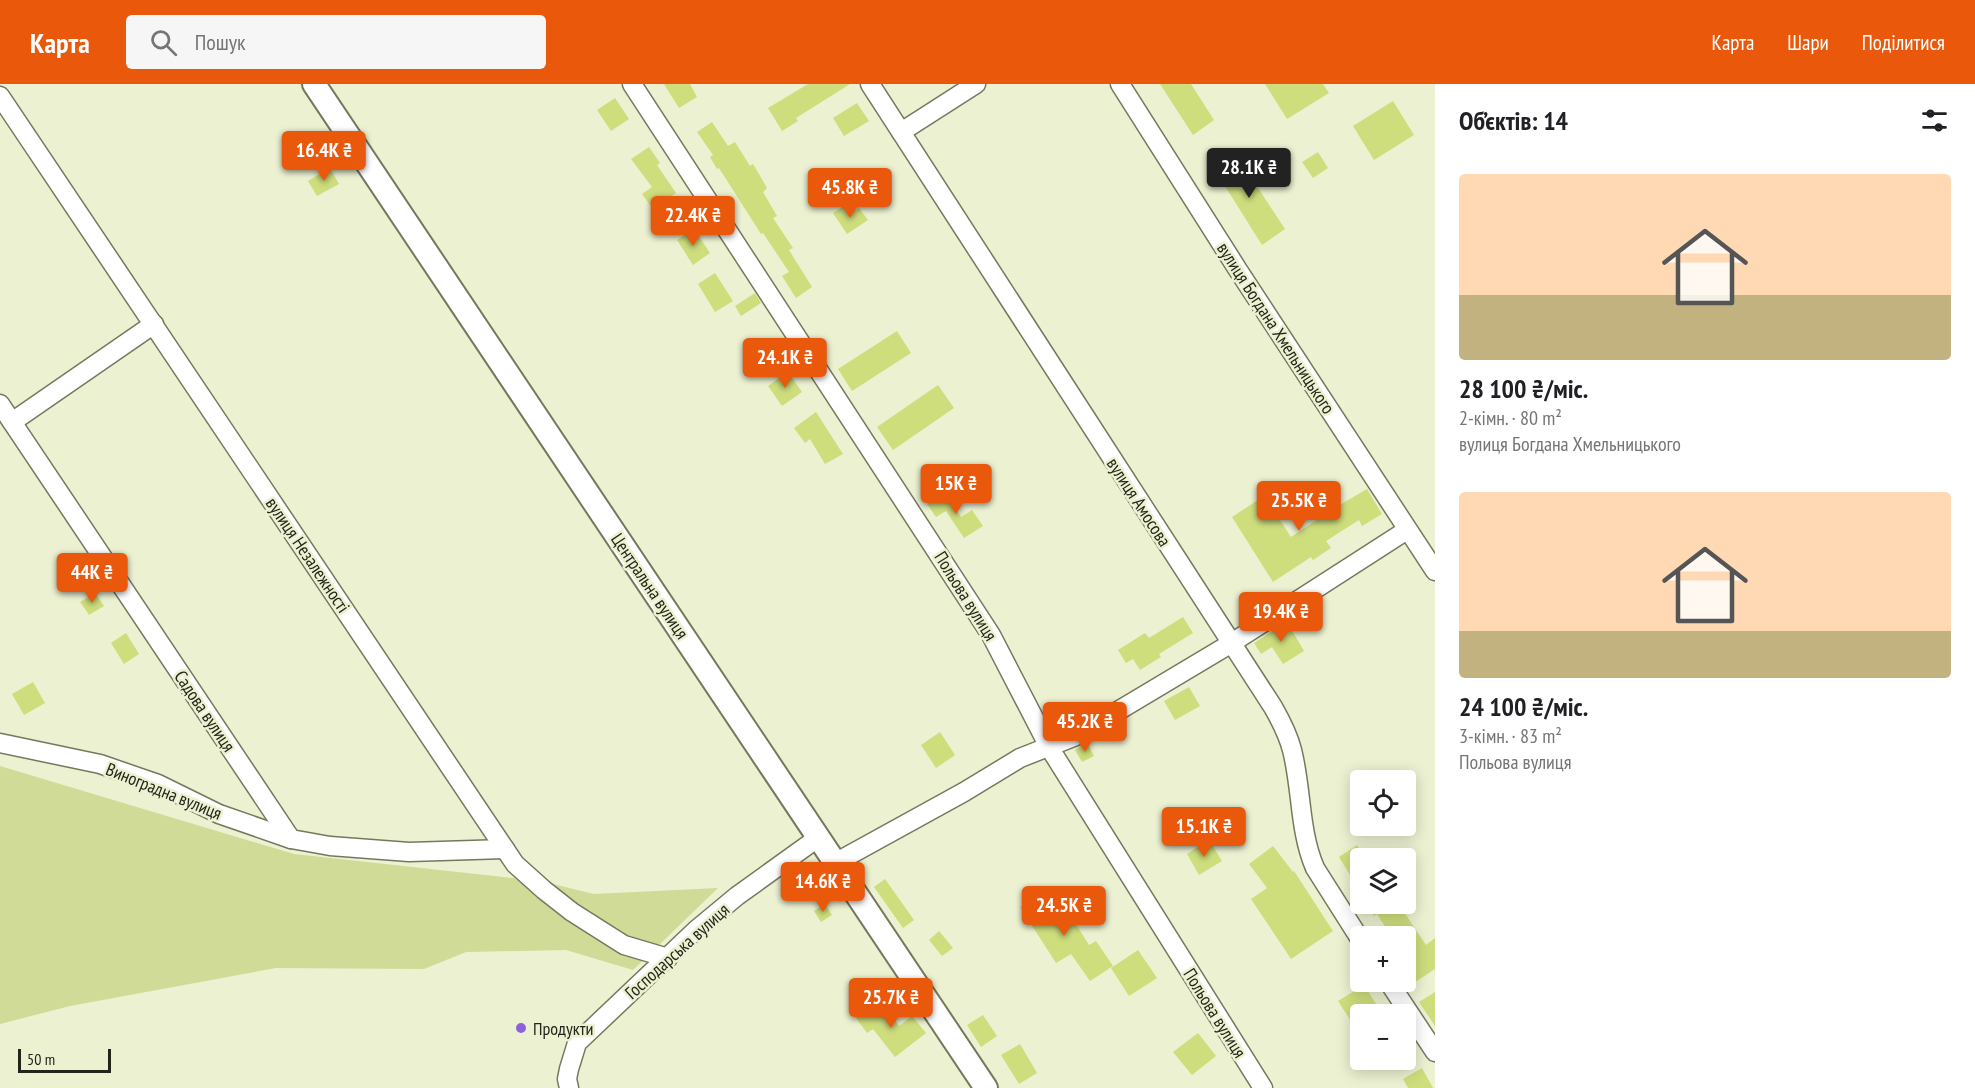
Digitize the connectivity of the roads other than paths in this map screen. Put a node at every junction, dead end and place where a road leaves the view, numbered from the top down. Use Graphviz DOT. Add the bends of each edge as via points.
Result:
graph roads {
  1 [pos="314,84"];
  2 [pos="632,84"];
  3 [pos="870,84"];
  4 [pos="976,84"];
  5 [pos="1120,84"];
  6 [pos="0,96"];
  7 [pos="901,132"];
  8 [pos="154,324"];
  9 [pos="0,404"];
  10 [pos="12,422"];
  11 [pos="1407,530"];
  12 [pos="1435,571"];
  13 [pos="1230,644"];
  14 [pos="0,743"];
  15 [pos="1050,747"];
  16 [pos="819,837"];
  17 [pos="291,839"];
  18 [pos="505,849"];
  19 [pos="836,863"];
  20 [pos="1352,926"];
  21 [pos="668,958"];
  22 [pos="1395,992"];
  23 [pos="1435,1052"];
  24 [pos="569,1088"];
  25 [pos="986,1088"];
  26 [pos="1263,1088"];
  1 -- 16 [label="main road, Центральна вулиця"];
  2 -- 15 [label="street, Польова вулиця" via="991,635"];
  3 -- 7 [label="street, вулиця Амосова"];
  4 -- 7 [label="street"];
  5 -- 11 [label="street, вулиця Богдана Хмельницького"];
  6 -- 8 [label="street, вулиця Незалежності"];
  7 -- 13 [label="street, вулиця Амосова"];
  8 -- 10 [label="street"];
  8 -- 18 [label="street, вулиця Незалежності"];
  9 -- 10 [label="street, Садова вулиця"];
  10 -- 17 [label="street, Садова вулиця"];
  11 -- 12 [label="street, вулиця Богдана Хмельницького"];
  11 -- 13 [label="street"];
  13 -- 15 [label="street" via="1076,736"];
  13 -- 20 [label="street, вулиця Амосова" via="1286,730 1310,857"];
  14 -- 17 [label="street, Виноградна вулиця" via="100,764 158,784 219,814"];
  15 -- 19 [label="street" via="1020,758"];
  15 -- 26 [label="street, Польова вулиця"];
  16 -- 19 [label="main road, Центральна вулиця"];
  16 -- 21 [label="street, Господарська вулиця" via="737,896"];
  17 -- 18 [label="street" via="410,852"];
  18 -- 21 [label="street, вулиця Незалежності" via="515,864 572,912 624,945"];
  19 -- 25 [label="main road, Центральна вулиця"];
  21 -- 24 [label="street, Господарська вулиця" via="577,1043 567,1080"];
  22 -- 23 [label="street"];
}
